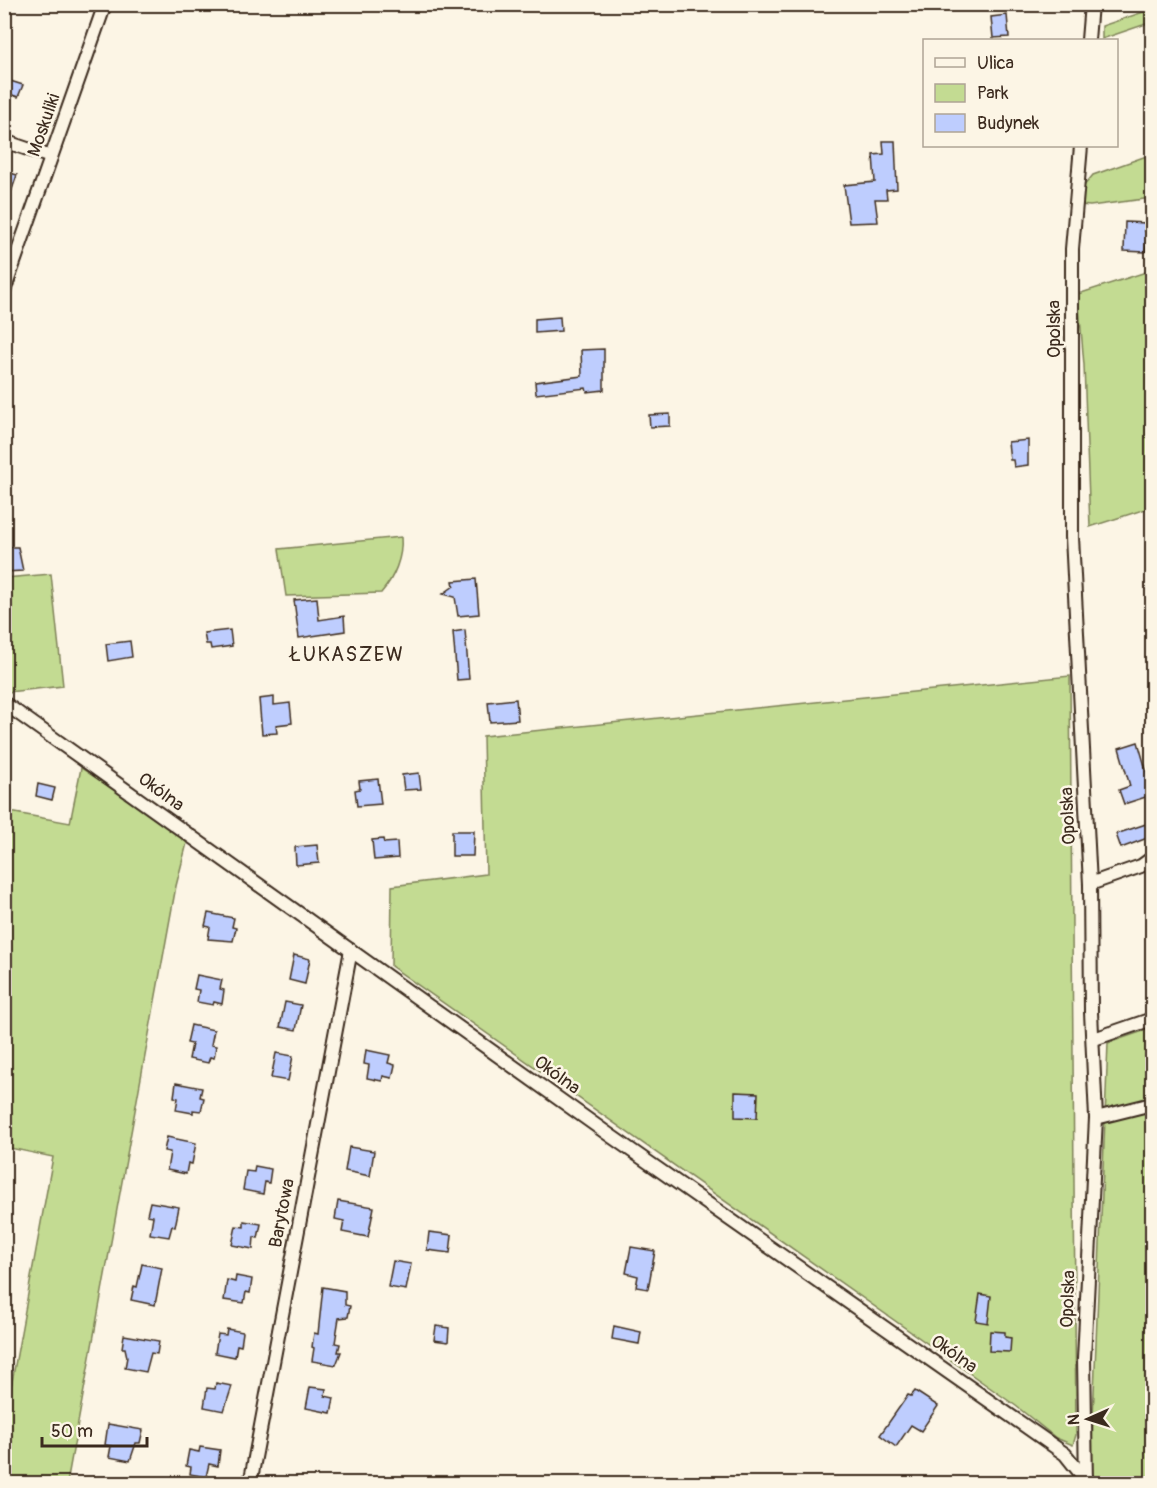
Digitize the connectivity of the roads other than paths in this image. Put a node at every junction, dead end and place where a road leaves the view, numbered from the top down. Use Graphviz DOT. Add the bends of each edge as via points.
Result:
graph roads {
  1 [pos="105,4"];
  2 [pos="1091,4"];
  3 [pos="1088,39"];
  4 [pos="4,141"];
  5 [pos="1081,147"];
  6 [pos="51,157"];
  7 [pos="4,291"];
  8 [pos="4,703"];
  9 [pos="1152,858"];
  10 [pos="1090,884"];
  11 [pos="351,950"];
  12 [pos="1152,1018"];
  13 [pos="1094,1039"];
  14 [pos="1152,1104"];
  15 [pos="1096,1118"];
  16 [pos="1085,1481"];
  17 [pos="250,1484"];
  1 -- 6 [label="street, Moskuliki"];
  2 -- 3 [label="street"];
  4 -- 6 [label="street"];
  5 -- 10 [label="street, Opolska" via="1072,249 1072,537"];
  6 -- 7 [label="street, Moskuliki"];
  8 -- 11 [label="street, Okólna"];
  9 -- 10 [label="street" via="1141,866"];
  10 -- 13 [label="street, Opolska"];
  11 -- 16 [label="street, Okólna" via="1065,1454"];
  11 -- 17 [label="street, Barytowa"];
  12 -- 13 [label="street"];
  13 -- 15 [label="street, Opolska"];
  14 -- 15 [label="street"];
  15 -- 16 [label="street, Opolska" via="1086,1279"];
}
